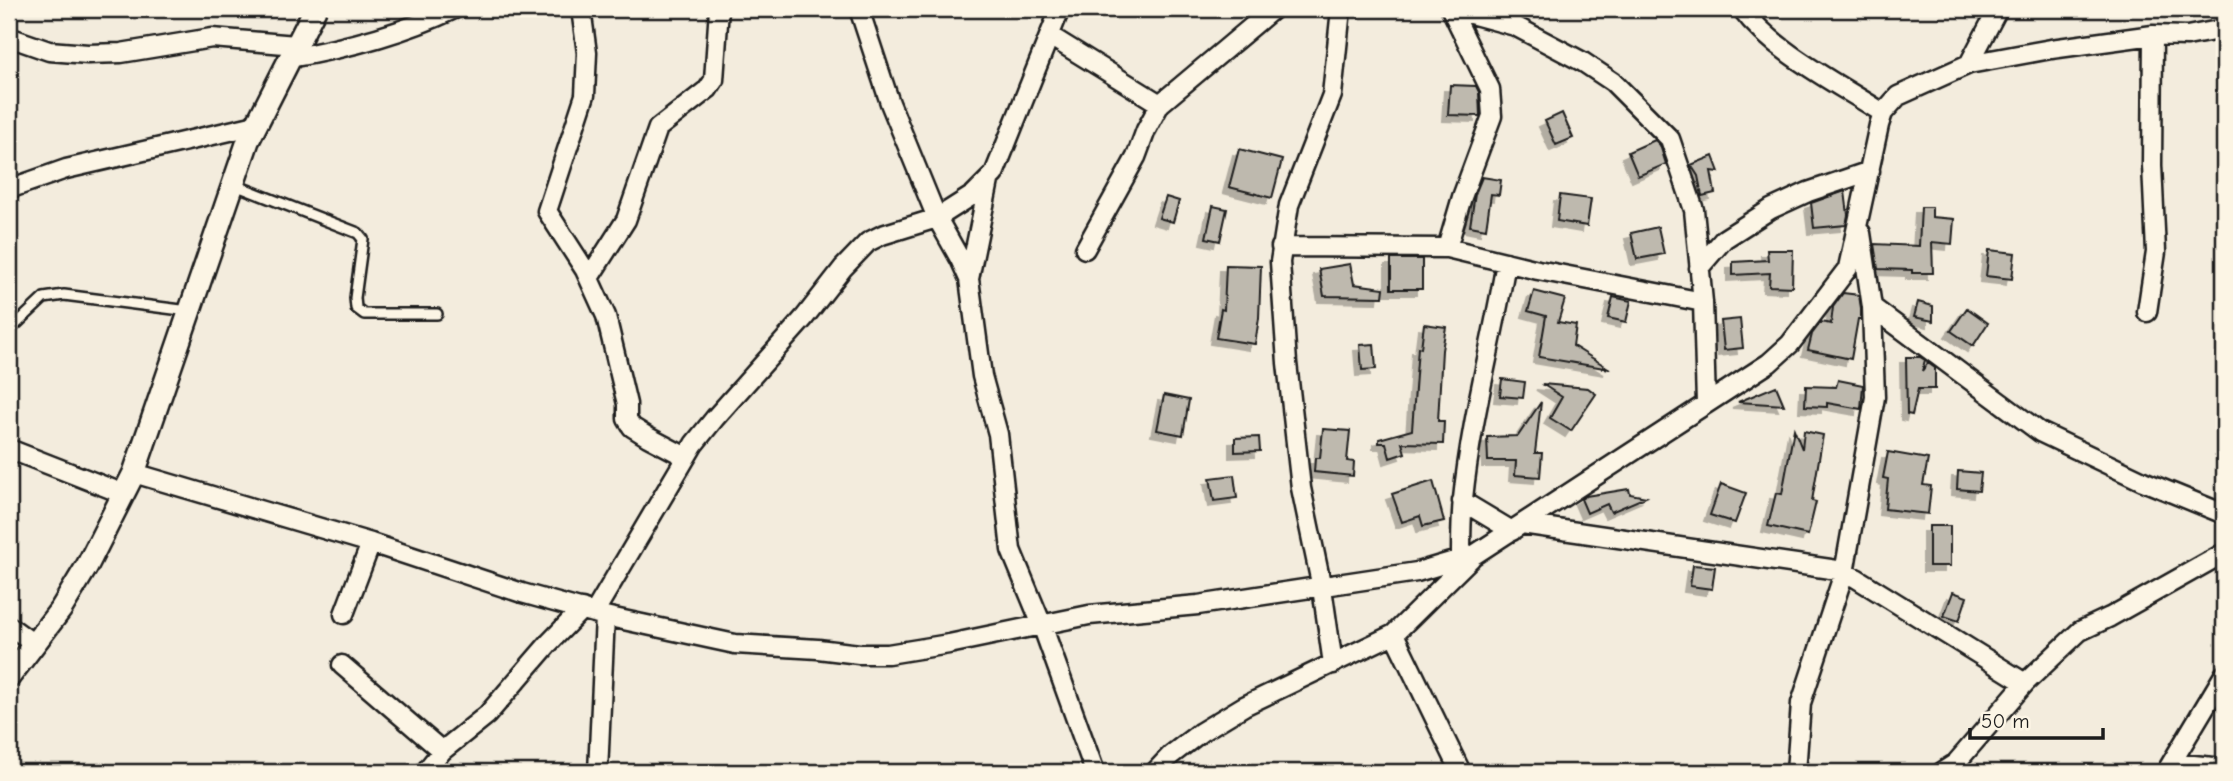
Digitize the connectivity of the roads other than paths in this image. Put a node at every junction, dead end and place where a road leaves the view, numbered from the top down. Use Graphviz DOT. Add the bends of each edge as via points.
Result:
graph roads {
  1 [pos="315,9"];
  2 [pos="454,9"];
  3 [pos="581,9"];
  4 [pos="719,9"];
  5 [pos="859,9"];
  6 [pos="1060,9"];
  7 [pos="1273,9"];
  8 [pos="1341,9"];
  9 [pos="1452,9"];
  10 [pos="1742,9"];
  11 [pos="1998,9"];
  12 [pos="2224,29"];
  13 [pos="2153,35"];
  14 [pos="1050,36"];
  15 [pos="9,37"];
  16 [pos="293,52"];
  17 [pos="1969,64"];
  18 [pos="1160,104"];
  19 [pos="1882,113"];
  20 [pos="256,125"];
  21 [pos="1870,171"];
  22 [pos="989,181"];
  23 [pos="233,184"];
  24 [pos="9,189"];
  25 [pos="937,218"];
  26 [pos="1860,223"];
  27 [pos="1281,247"];
  28 [pos="1447,248"];
  29 [pos="1085,249"];
  30 [pos="1506,262"];
  31 [pos="1699,268"];
  32 [pos="589,278"];
  33 [pos="969,279"];
  34 [pos="1703,302"];
  35 [pos="1872,307"];
  36 [pos="190,311"];
  37 [pos="2147,312"];
  38 [pos="437,314"];
  39 [pos="9,331"];
  40 [pos="1706,404"];
  41 [pos="9,449"];
  42 [pos="686,457"];
  43 [pos="134,473"];
  44 [pos="124,494"];
  45 [pos="1462,501"];
  46 [pos="2224,514"];
  47 [pos="1517,528"];
  48 [pos="371,543"];
  49 [pos="2224,553"];
  50 [pos="1467,557"];
  51 [pos="1844,573"];
  52 [pos="1322,588"];
  53 [pos="594,612"];
  54 [pos="344,614"];
  55 [pos="1042,625"];
  56 [pos="9,626"];
  57 [pos="1394,634"];
  58 [pos="34,644"];
  59 [pos="1333,664"];
  60 [pos="342,665"];
  61 [pos="2224,675"];
  62 [pos="9,677"];
  63 [pos="2025,683"];
  64 [pos="442,751"];
  65 [pos="2169,767"];
  66 [pos="2224,768"];
  67 [pos="425,772"];
  68 [pos="598,772"];
  69 [pos="1094,772"];
  70 [pos="1155,772"];
  71 [pos="1461,772"];
  72 [pos="1796,772"];
  73 [pos="1942,772"];
  1 -- 16 [label="street"];
  2 -- 16 [label="street" via="342,49"];
  3 -- 32 [label="street" via="587,53 585,94 547,211"];
  4 -- 32 [label="street" via="715,80 659,128 626,220"];
  5 -- 25 [label="street" via="890,103"];
  6 -- 14 [label="street"];
  7 -- 18 [label="street"];
  8 -- 27 [label="street" via="1332,95 1289,205"];
  9 -- 28 [label="street" via="1490,89 1492,116"];
  9 -- 31 [label="street" via="1515,26 1583,62 1613,82 1670,139 1694,210"];
  10 -- 19 [label="street" via="1755,26 1789,52"];
  11 -- 17 [label="street"];
  12 -- 13 [label="street" via="2187,36"];
  13 -- 17 [label="street"];
  13 -- 37 [label="street" via="2155,252"];
  14 -- 18 [label="street"];
  14 -- 22 [label="street"];
  15 -- 16 [label="street" via="49,51 88,54 212,38"];
  16 -- 20 [label="street"];
  17 -- 19 [label="street" via="1898,96"];
  18 -- 29 [label="street"];
  19 -- 21 [label="street"];
  20 -- 23 [label="street"];
  20 -- 24 [label="street" via="66,169"];
  21 -- 26 [label="street"];
  21 -- 31 [label="street" via="1771,209 1724,239"];
  22 -- 25 [label="street"];
  22 -- 33 [label="street"];
  23 -- 36 [label="street"];
  23 -- 38 [label="lane" via="358,233 363,239 355,298 356,308 363,314"];
  25 -- 33 [label="street"];
  25 -- 42 [label="street" via="868,242"];
  26 -- 35 [label="street"];
  26 -- 40 [label="street" via="1848,268 1790,344"];
  27 -- 28 [label="street"];
  27 -- 52 [label="street" via="1298,463"];
  28 -- 30 [label="street"];
  30 -- 34 [label="street"];
  30 -- 45 [label="street"];
  31 -- 34 [label="street"];
  32 -- 42 [label="street" via="606,316 627,419 632,427"];
  33 -- 55 [label="street" via="982,376 998,434 1011,550"];
  34 -- 40 [label="street"];
  35 -- 46 [label="street" via="2040,432"];
  35 -- 51 [label="street" via="1875,397"];
  36 -- 39 [label="lane" via="64,295 44,298"];
  36 -- 43 [label="street"];
  40 -- 47 [label="street"];
  41 -- 44 [label="street"];
  42 -- 53 [label="street"];
  43 -- 44 [label="street"];
  43 -- 48 [label="street"];
  44 -- 58 [label="street" via="88,566"];
  45 -- 47 [label="street"];
  45 -- 50 [label="street"];
  47 -- 50 [label="street"];
  47 -- 51 [label="street"];
  48 -- 53 [label="street"];
  48 -- 54 [label="street"];
  49 -- 63 [label="street" via="2080,631"];
  50 -- 52 [label="street" via="1417,572"];
  50 -- 57 [label="street"];
  51 -- 63 [label="street"];
  51 -- 72 [label="street" via="1801,703"];
  52 -- 55 [label="street" via="1089,615"];
  52 -- 59 [label="street"];
  53 -- 55 [label="street" via="735,644 859,654 888,654"];
  53 -- 64 [label="street" via="549,643 487,715"];
  53 -- 68 [label="street"];
  55 -- 69 [label="street"];
  56 -- 58 [label="street"];
  57 -- 59 [label="street"];
  57 -- 71 [label="street"];
  58 -- 62 [label="street"];
  59 -- 70 [label="street" via="1201,732"];
  60 -- 64 [label="street"];
  61 -- 65 [label="street"];
  63 -- 73 [label="street"];
  64 -- 67 [label="street"];
  65 -- 66 [label="street"];
}
